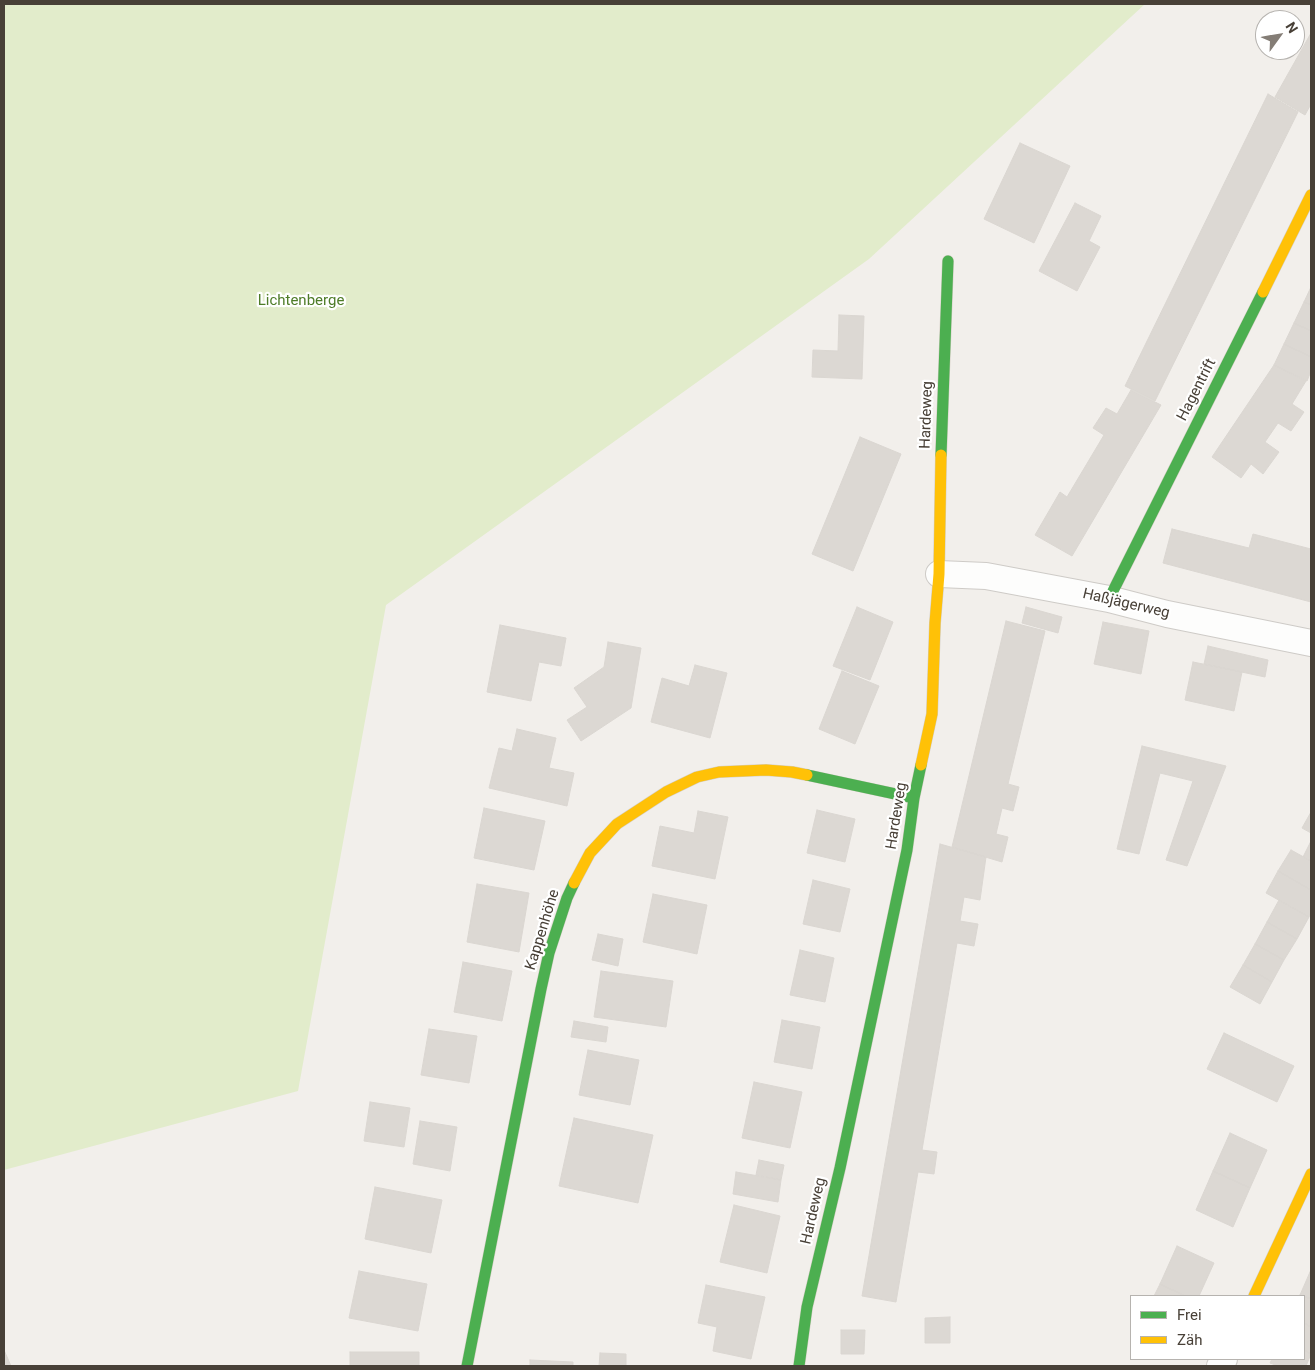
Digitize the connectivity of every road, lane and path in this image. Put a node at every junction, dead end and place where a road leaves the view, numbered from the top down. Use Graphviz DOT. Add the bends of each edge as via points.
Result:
graph roads {
  1 [pos="1311,195"];
  2 [pos="948,261"];
  3 [pos="939,574"];
  4 [pos="1109,599"];
  5 [pos="1311,643"];
  6 [pos="914,798"];
  7 [pos="1311,1174"];
  8 [pos="1254,1295"];
  9 [pos="467,1366"];
  10 [pos="799,1366"];
  1 -- 4 [label="street, Hagentrift"];
  2 -- 3 [label="street, Hardeweg"];
  3 -- 4 [label="street, Haßjägerweg" via="986,576"];
  3 -- 6 [label="street, Hardeweg" via="932,714"];
  4 -- 5 [label="street, Haßjägerweg"];
  6 -- 9 [label="street, Kappenhöhe" via="792,772 719,772 697,777 658,796 617,824 590,853 567,898 549,953"];
  6 -- 10 [label="street, Hardeweg" via="907,850 807,1308"];
  7 -- 8 [label="street"];
}
